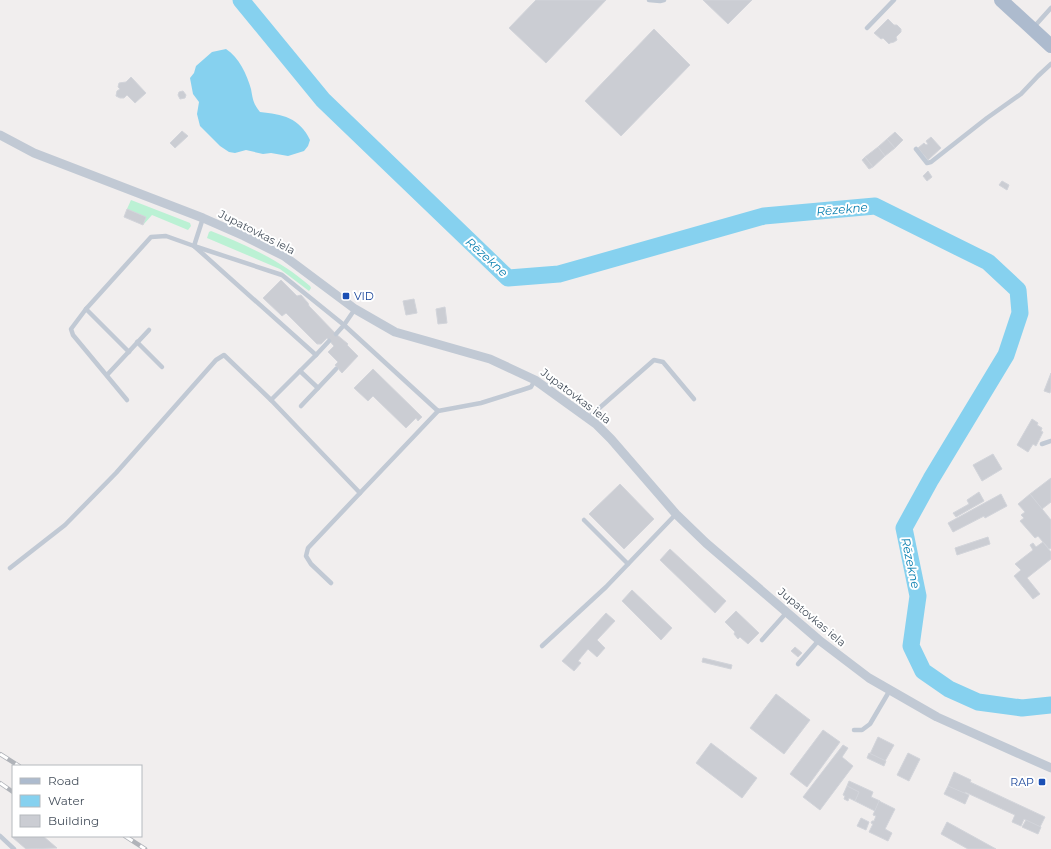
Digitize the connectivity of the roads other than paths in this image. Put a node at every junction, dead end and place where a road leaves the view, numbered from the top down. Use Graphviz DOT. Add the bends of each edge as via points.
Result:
graph roads {
  1 [pos="649,0"];
  2 [pos="664,0"];
  3 [pos="894,0"];
  4 [pos="1001,0"];
  5 [pos="1051,8"];
  6 [pos="867,28"];
  7 [pos="1032,29"];
  8 [pos="1051,46"];
  9 [pos="1051,64"];
  10 [pos="0,135"];
  11 [pos="916,149"];
  12 [pos="203,218"];
  13 [pos="194,246"];
  14 [pos="86,309"];
  15 [pos="355,309"];
  16 [pos="344,325"];
  17 [pos="149,330"];
  18 [pos="336,334"];
  19 [pos="329,341"];
  20 [pos="137,342"];
  21 [pos="129,352"];
  22 [pos="316,355"];
  23 [pos="162,367"];
  24 [pos="336,369"];
  25 [pos="300,371"];
  26 [pos="107,375"];
  27 [pos="535,380"];
  28 [pos="318,388"];
  29 [pos="127,400"];
  30 [pos="271,400"];
  31 [pos="694,400"];
  32 [pos="300,406"];
  33 [pos="438,410"];
  34 [pos="588,418"];
  35 [pos="1051,441"];
  36 [pos="1042,444"];
  37 [pos="360,493"];
  38 [pos="676,514"];
  39 [pos="584,520"];
  40 [pos="628,564"];
  41 [pos="10,568"];
  42 [pos="330,583"];
  43 [pos="787,612"];
  44 [pos="762,640"];
  45 [pos="819,640"];
  46 [pos="542,646"];
  47 [pos="798,664"];
  48 [pos="890,690"];
  49 [pos="854,730"];
  50 [pos="1051,768"];
  51 [pos="0,836"];
  52 [pos="14,849"];
  1 -- 2 [label="lane"];
  3 -- 6 [label="lane"];
  4 -- 7 [label="main road"];
  5 -- 7 [label="lane"];
  7 -- 8 [label="main road"];
  9 -- 11 [label="lane" via="1021,94 931,162 927,163"];
  10 -- 12 [label="street, Jupatovkas iela" via="34,153"];
  12 -- 13 [label="lane"];
  12 -- 15 [label="street, Jupatovkas iela" via="284,256"];
  13 -- 14 [label="lane" via="166,236 151,237"];
  13 -- 16 [label="lane" via="282,276"];
  13 -- 22 [label="lane"];
  14 -- 21 [label="lane"];
  14 -- 26 [label="lane" via="71,329 73,335"];
  15 -- 16 [label="lane"];
  15 -- 27 [label="street, Jupatovkas iela" via="395,332 490,359"];
  16 -- 18 [label="lane"];
  16 -- 33 [label="lane"];
  17 -- 20 [label="lane"];
  19 -- 22 [label="lane"];
  20 -- 21 [label="lane"];
  20 -- 23 [label="lane"];
  21 -- 26 [label="lane"];
  22 -- 25 [label="lane"];
  24 -- 28 [label="lane"];
  25 -- 28 [label="lane"];
  25 -- 30 [label="lane"];
  26 -- 29 [label="lane"];
  27 -- 33 [label="lane" via="531,387 481,403"];
  27 -- 34 [label="street, Jupatovkas iela"];
  28 -- 32 [label="lane"];
  30 -- 37 [label="lane"];
  30 -- 41 [label="lane" via="224,355 216,360 116,473 65,525"];
  31 -- 34 [label="lane" via="663,362 654,360"];
  33 -- 37 [label="lane"];
  34 -- 38 [label="street, Jupatovkas iela" via="611,439"];
  35 -- 36 [label="lane"];
  37 -- 42 [label="lane" via="308,548 306,556 311,564"];
  38 -- 40 [label="lane"];
  38 -- 43 [label="street, Jupatovkas iela"];
  39 -- 40 [label="lane"];
  40 -- 46 [label="lane"];
  43 -- 44 [label="lane"];
  43 -- 45 [label="street, Jupatovkas iela"];
  45 -- 47 [label="lane"];
  45 -- 48 [label="street, Jupatovkas iela" via="869,678"];
  48 -- 49 [label="lane" via="870,724 862,730"];
  48 -- 50 [label="street, Jupatovkas iela" via="936,717"];
  51 -- 52 [label="lane"];
}
